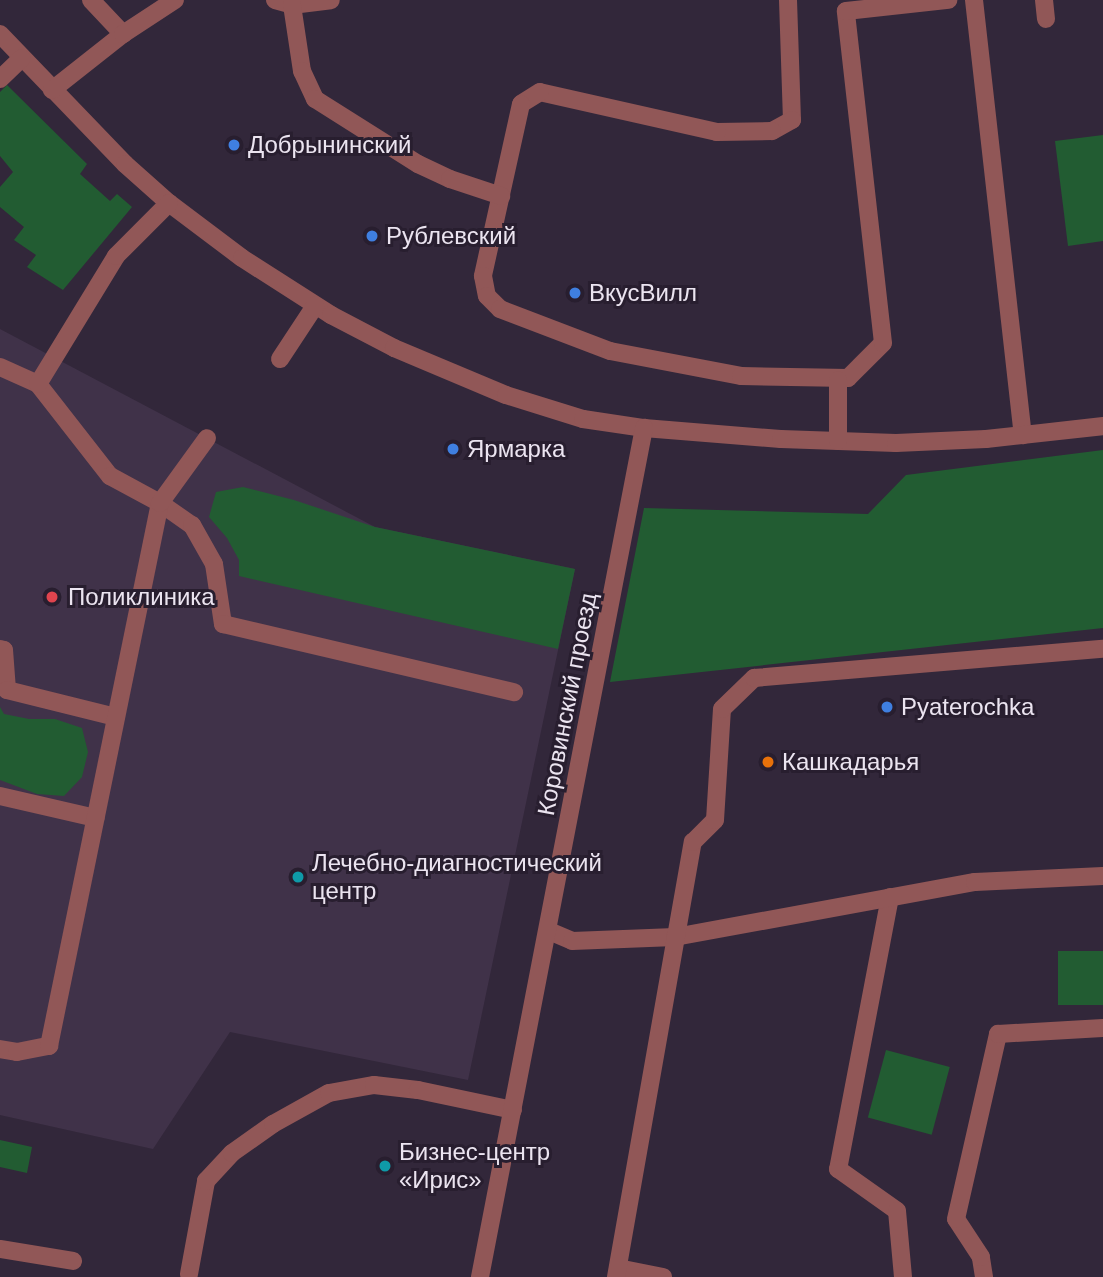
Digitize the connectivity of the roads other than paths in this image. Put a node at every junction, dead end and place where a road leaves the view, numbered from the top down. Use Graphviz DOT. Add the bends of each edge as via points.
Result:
graph roads {
  1 [pos="91,0"];
  2 [pos="175,0"];
  3 [pos="331,0"];
  4 [pos="788,0"];
  5 [pos="948,0"];
  6 [pos="974,0"];
  7 [pos="1044,0"];
  8 [pos="283,2"];
  9 [pos="1046,19"];
  10 [pos="0,34"];
  11 [pos="123,34"];
  12 [pos="22,58"];
  13 [pos="0,79"];
  14 [pos="52,90"];
  15 [pos="501,196"];
  16 [pos="169,203"];
  17 [pos="315,306"];
  18 [pos="280,359"];
  19 [pos="0,367"];
  20 [pos="838,380"];
  21 [pos="38,384"];
  22 [pos="1103,426"];
  23 [pos="644,428"];
  24 [pos="1023,435"];
  25 [pos="206,438"];
  26 [pos="838,441"];
  27 [pos="160,502"];
  28 [pos="0,649"];
  29 [pos="1103,649"];
  30 [pos="514,692"];
  31 [pos="116,717"];
  32 [pos="0,796"];
  33 [pos="95,818"];
  34 [pos="1103,876"];
  35 [pos="890,897"];
  36 [pos="549,931"];
  37 [pos="675,937"];
  38 [pos="1103,1028"];
  39 [pos="0,1049"];
  40 [pos="513,1110"];
  41 [pos="0,1249"];
  42 [pos="74,1261"];
  43 [pos="617,1272"];
  44 [pos="194,1276"];
  45 [pos="480,1277"];
  46 [pos="663,1277"];
  47 [pos="902,1277"];
  48 [pos="984,1277"];
  1 -- 11 [label="street"];
  2 -- 11 [label="street"];
  3 -- 8 [label="street"];
  4 -- 15 [label="street" via="792,120 772,131 718,132 540,92 521,104"];
  5 -- 20 [label="street" via="846,12 883,342 848,379"];
  6 -- 24 [label="street"];
  7 -- 9 [label="street"];
  8 -- 15 [label="street" via="302,71 315,99 418,164"];
  10 -- 12 [label="street"];
  11 -- 14 [label="street"];
  12 -- 13 [label="street"];
  12 -- 14 [label="street"];
  14 -- 16 [label="street"];
  15 -- 20 [label="street" via="483,276 487,296 500,310 610,351 741,376"];
  16 -- 17 [label="street"];
  16 -- 21 [label="street" via="116,256"];
  17 -- 18 [label="street"];
  17 -- 23 [label="street" via="394,348 506,395 583,419"];
  19 -- 21 [label="street"];
  20 -- 26 [label="street"];
  21 -- 27 [label="street" via="110,476"];
  22 -- 24 [label="street"];
  23 -- 26 [label="street"];
  23 -- 36 [label="street, Коровинский проезд"];
  24 -- 26 [label="street" via="896,443"];
  25 -- 27 [label="street"];
  27 -- 30 [label="street" via="192,525 214,564 223,624"];
  27 -- 31 [label="street"];
  28 -- 31 [label="street" via="4,650 7,690"];
  29 -- 37 [label="street" via="754,678 722,709 715,820 693,842"];
  31 -- 33 [label="street"];
  32 -- 33 [label="street"];
  33 -- 39 [label="street" via="49,1046 17,1052"];
  34 -- 35 [label="street" via="975,882"];
  35 -- 37 [label="street"];
  35 -- 47 [label="street" via="838,1169 897,1211"];
  36 -- 37 [label="street" via="572,942"];
  36 -- 40 [label="street, Коровинский проезд"];
  37 -- 43 [label="street"];
  38 -- 48 [label="street" via="998,1034 956,1219 981,1257"];
  40 -- 44 [label="street" via="374,1085 329,1093 232,1153 206,1181"];
  40 -- 45 [label="street, Коровинский проезд"];
  41 -- 42 [label="street"];
  43 -- 46 [label="street"];
}
